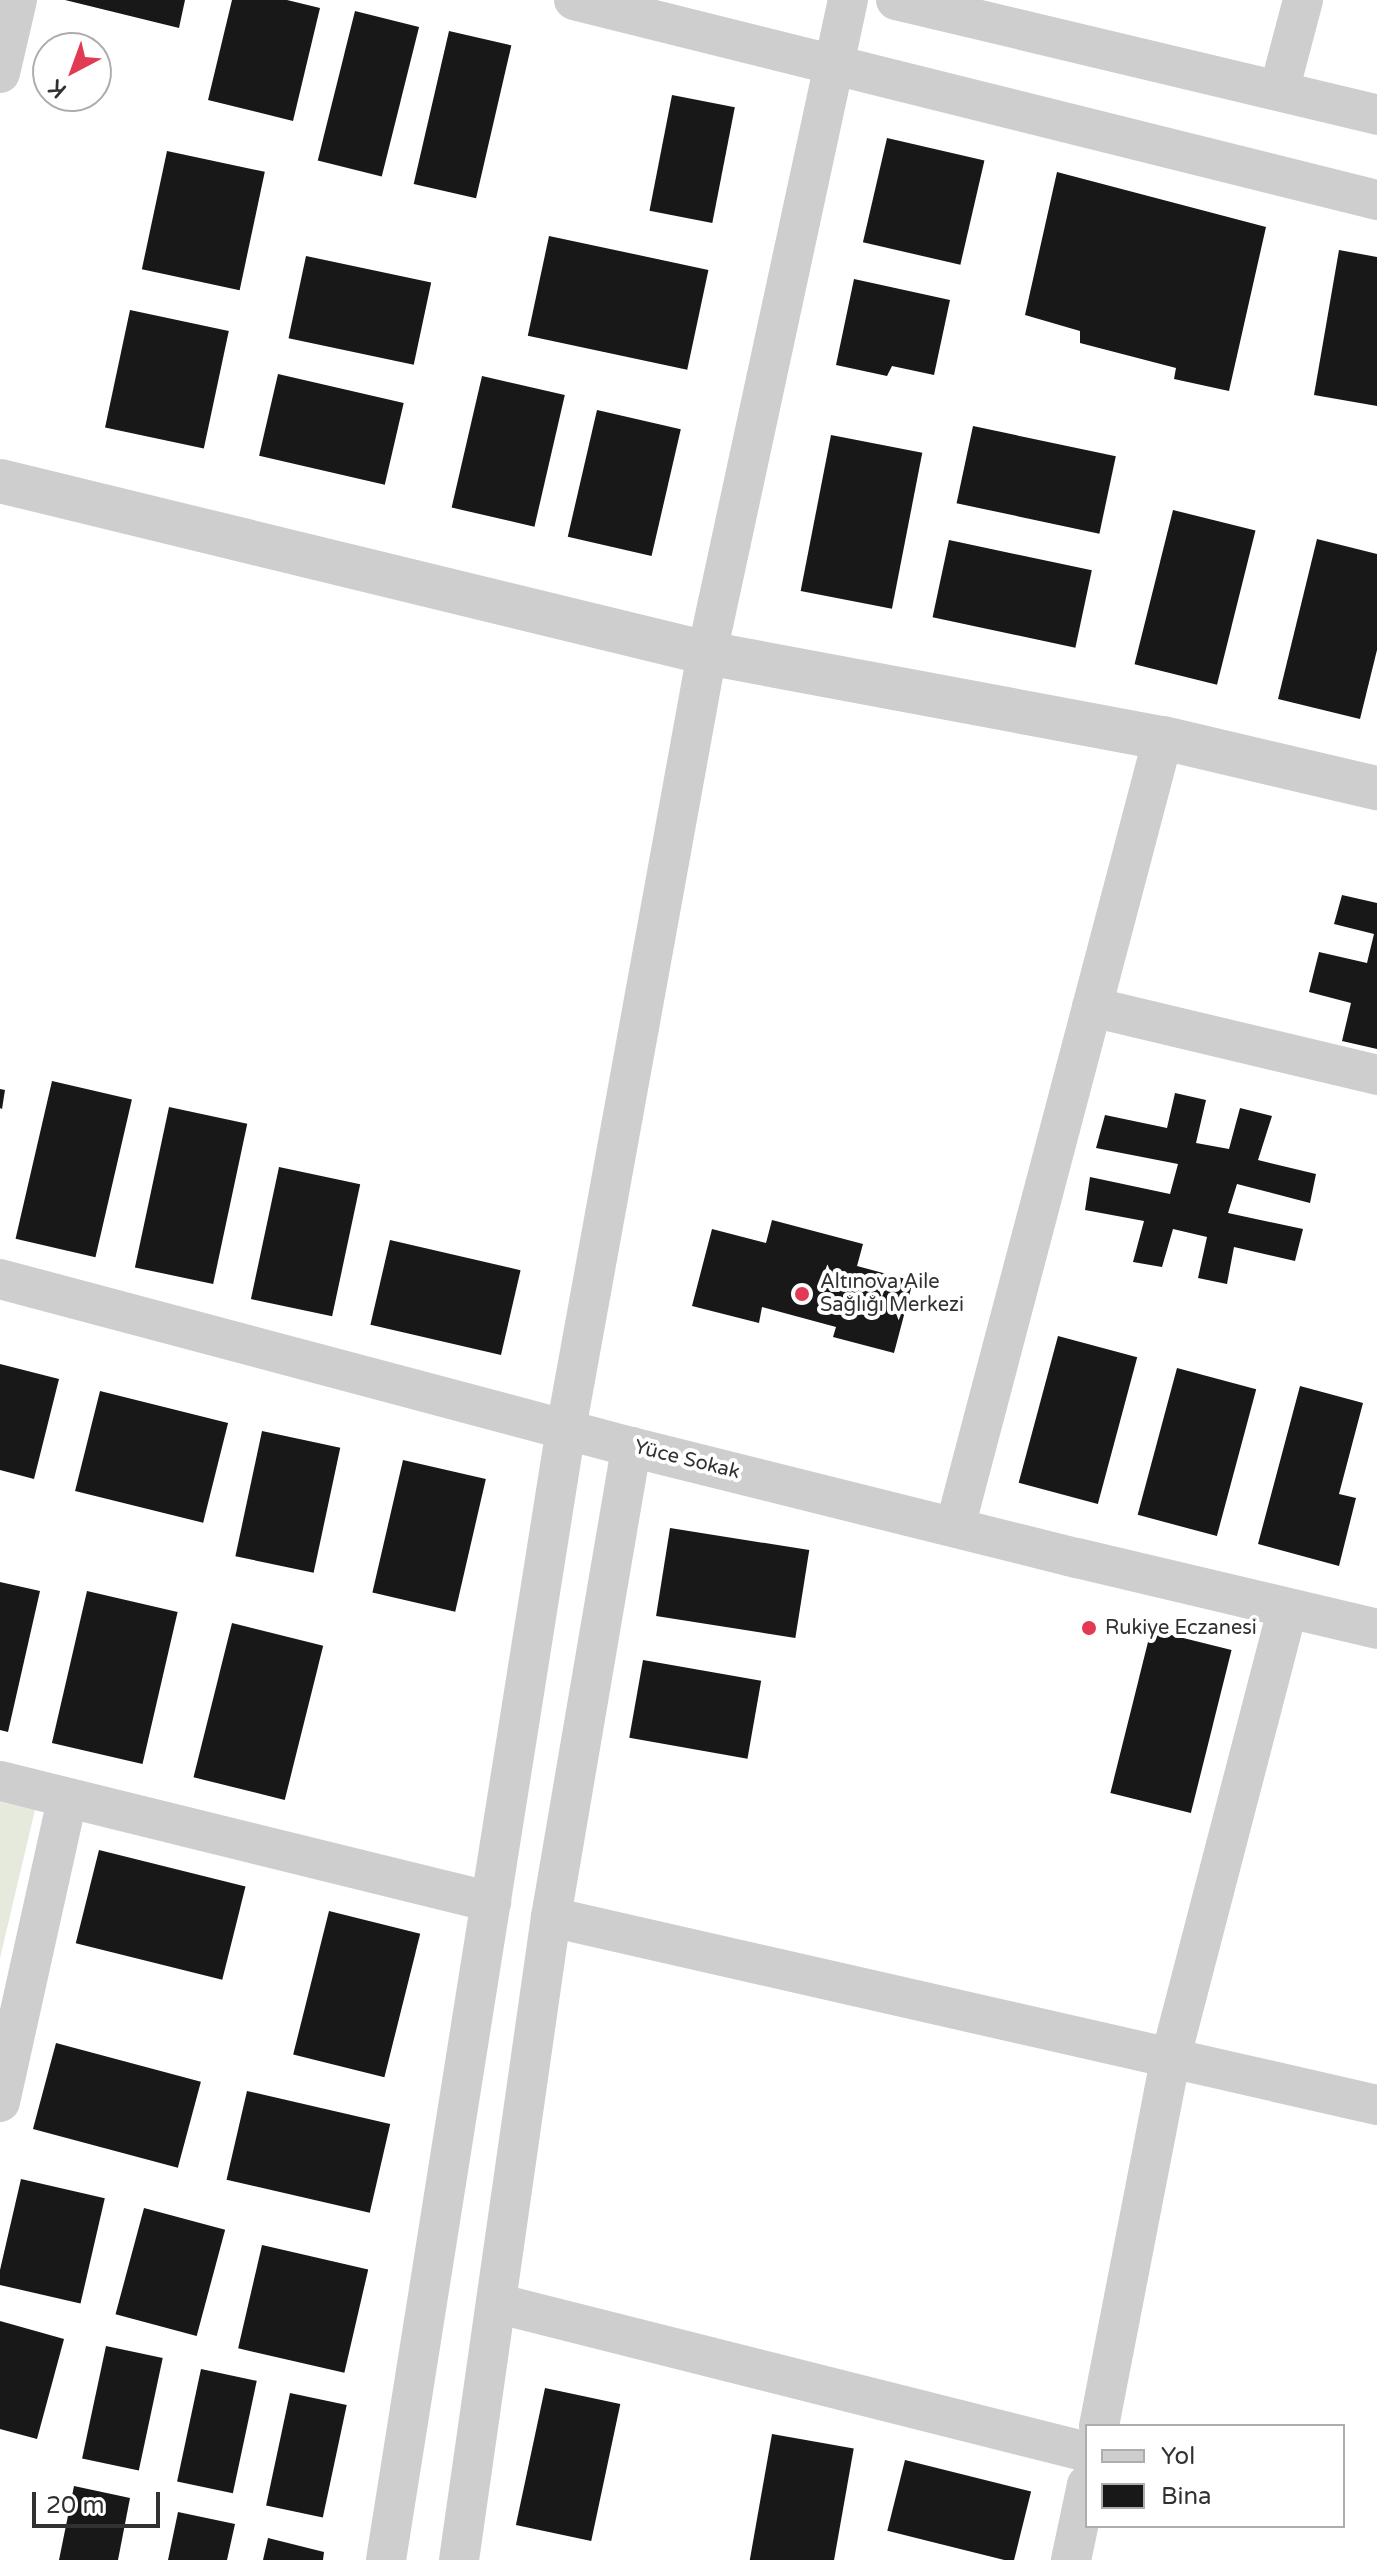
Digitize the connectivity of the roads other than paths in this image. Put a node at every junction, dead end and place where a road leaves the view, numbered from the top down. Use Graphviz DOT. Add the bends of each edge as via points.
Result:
graph roads {
  1 [pos="17,0"];
  2 [pos="574,0"];
  3 [pos="848,0"];
  4 [pos="896,0"];
  5 [pos="1303,0"];
  6 [pos="834,65"];
  7 [pos="0,73"];
  8 [pos="1279,91"];
  9 [pos="1377,115"];
  10 [pos="1377,200"];
  11 [pos="0,481"];
  12 [pos="707,653"];
  13 [pos="1163,738"];
  14 [pos="1377,788"];
  15 [pos="1092,1007"];
  16 [pos="1377,1075"];
  17 [pos="0,1279"];
  18 [pos="566,1429"];
  19 [pos="631,1447"];
  20 [pos="955,1527"];
  21 [pos="1288,1608"];
  22 [pos="1377,1629"];
  23 [pos="0,1781"];
  24 [pos="67,1799"];
  25 [pos="491,1902"];
  26 [pos="551,1917"];
  27 [pos="1170,2060"];
  28 [pos="0,2102"];
  29 [pos="1377,2105"];
  30 [pos="496,2303"];
  31 [pos="1099,2424"];
  32 [pos="1085,2451"];
  33 [pos="1085,2494"];
  34 [pos="386,2560"];
  35 [pos="459,2560"];
  36 [pos="1071,2560"];
  1 -- 7 [label="street"];
  2 -- 6 [label="street"];
  3 -- 6 [label="street"];
  4 -- 8 [label="street"];
  5 -- 8 [label="street"];
  6 -- 10 [label="street"];
  6 -- 12 [label="street"];
  8 -- 9 [label="street"];
  11 -- 12 [label="street"];
  12 -- 13 [label="street"];
  12 -- 18 [label="street"];
  13 -- 14 [label="street"];
  13 -- 15 [label="street"];
  15 -- 16 [label="street"];
  15 -- 20 [label="street"];
  17 -- 18 [label="street, Yüce Sokak"];
  18 -- 19 [label="street, Yüce Sokak"];
  18 -- 25 [label="street"];
  19 -- 20 [label="street, Yüce Sokak"];
  19 -- 26 [label="street"];
  20 -- 21 [label="street, Yüce Sokak"];
  21 -- 22 [label="street, Yüce Sokak"];
  21 -- 27 [label="street"];
  23 -- 24 [label="street"];
  24 -- 25 [label="street"];
  24 -- 28 [label="street"];
  25 -- 34 [label="street"];
  26 -- 27 [label="street"];
  26 -- 30 [label="street"];
  27 -- 29 [label="street"];
  27 -- 31 [label="street"];
  30 -- 32 [label="street"];
  30 -- 35 [label="street"];
  33 -- 36 [label="street"];
}
